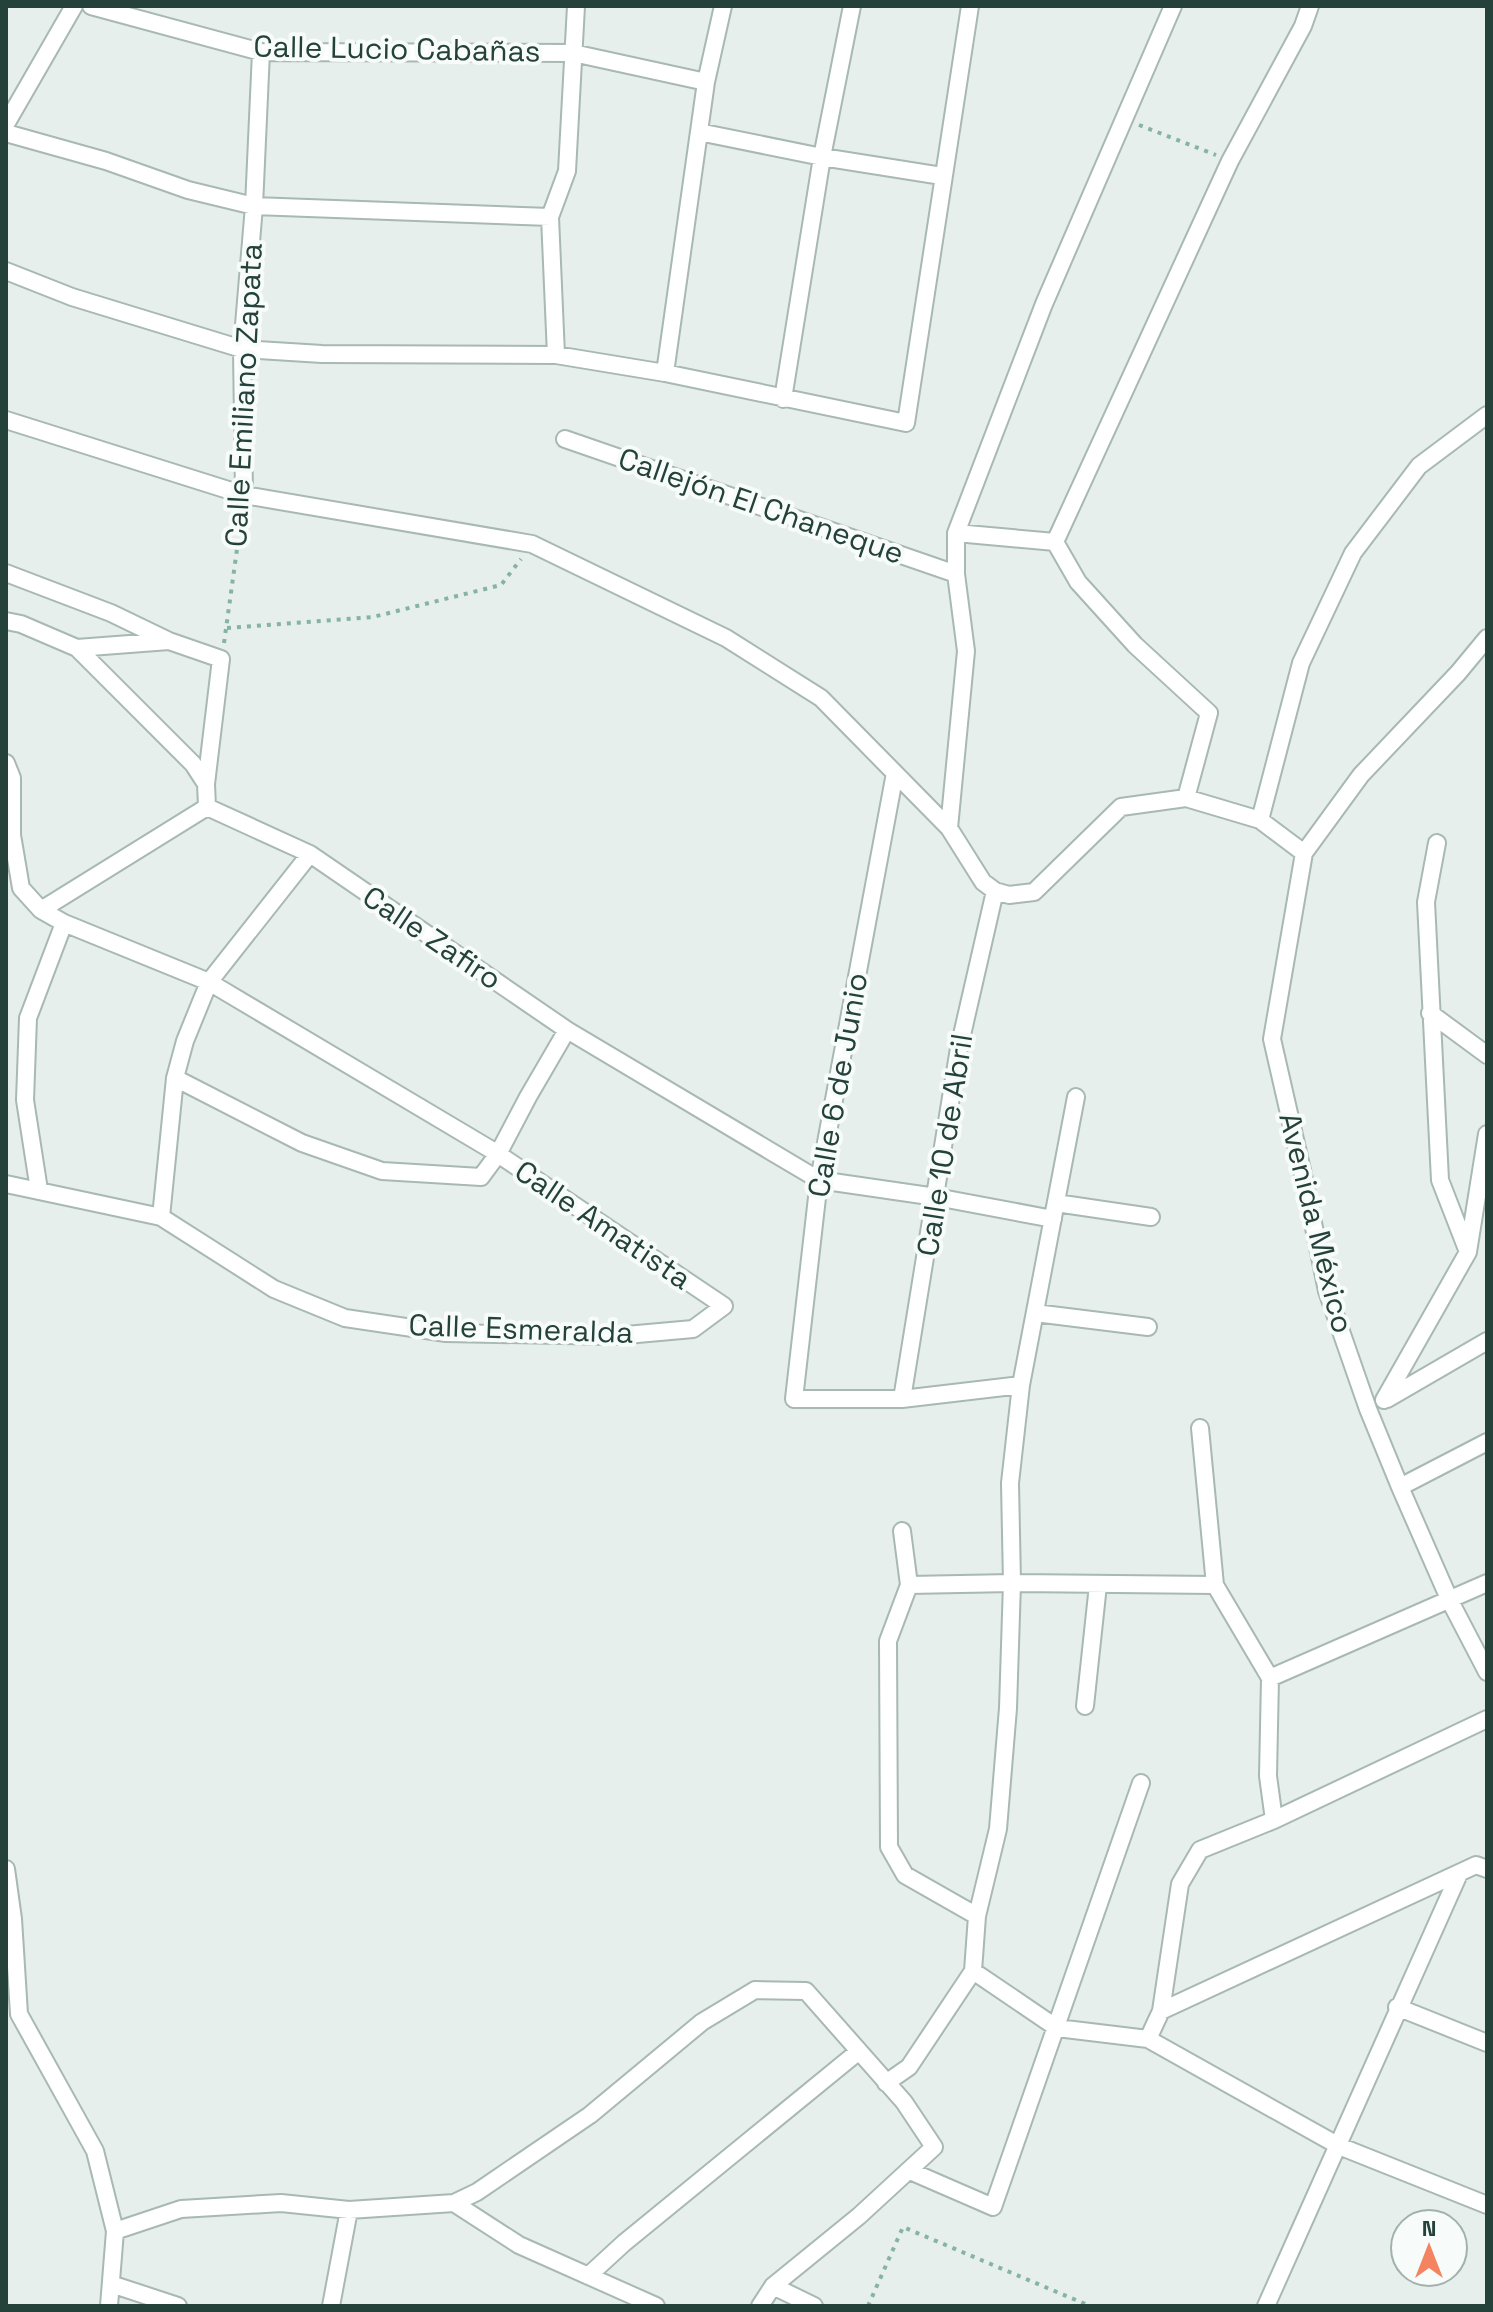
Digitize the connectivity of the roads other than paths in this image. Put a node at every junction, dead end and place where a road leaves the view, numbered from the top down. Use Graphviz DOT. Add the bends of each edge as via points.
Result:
graph roads {
  1 [pos="74,6"];
  2 [pos="91,6"];
  3 [pos="576,6"];
  4 [pos="723,6"];
  5 [pos="852,6"];
  6 [pos="970,6"];
  7 [pos="1173,6"];
  8 [pos="1310,6"];
  9 [pos="261,52"];
  10 [pos="573,53"];
  11 [pos="706,82"];
  12 [pos="6,124"];
  13 [pos="699,132"];
  14 [pos="6,133"];
  15 [pos="822,157"];
  16 [pos="942,176"];
  17 [pos="254,206"];
  18 [pos="550,217"];
  19 [pos="6,271"];
  20 [pos="242,349"];
  21 [pos="556,355"];
  22 [pos="665,373"];
  23 [pos="783,399"];
  24 [pos="1487,415"];
  25 [pos="6,420"];
  26 [pos="565,439"];
  27 [pos="244,495"];
  28 [pos="956,533"];
  29 [pos="1055,542"];
  30 [pos="6,573"];
  31 [pos="956,574"];
  32 [pos="6,621"];
  33 [pos="1487,638"];
  34 [pos="169,641"];
  35 [pos="77,648"];
  36 [pos="6,763"];
  37 [pos="895,773"];
  38 [pos="206,784"];
  39 [pos="1186,798"];
  40 [pos="207,807"];
  41 [pos="1260,820"];
  42 [pos="949,828"];
  43 [pos="1437,843"];
  44 [pos="1304,853"];
  45 [pos="310,854"];
  46 [pos="995,891"];
  47 [pos="41,910"];
  48 [pos="64,923"];
  49 [pos="209,982"];
  50 [pos="1430,1013"];
  51 [pos="567,1030"];
  52 [pos="1487,1055"];
  53 [pos="175,1078"];
  54 [pos="1076,1097"];
  55 [pos="1487,1134"];
  56 [pos="498,1154"];
  57 [pos="819,1180"];
  58 [pos="6,1184"];
  59 [pos="39,1190"];
  60 [pos="936,1197"];
  61 [pos="1054,1211"];
  62 [pos="161,1217"];
  63 [pos="1151,1217"];
  64 [pos="1468,1252"];
  65 [pos="724,1306"];
  66 [pos="1035,1313"];
  67 [pos="1148,1327"];
  68 [pos="1487,1341"];
  69 [pos="1021,1385"];
  70 [pos="902,1399"];
  71 [pos="1384,1400"];
  72 [pos="1368,1409"];
  73 [pos="1200,1428"];
  74 [pos="1487,1442"];
  75 [pos="1400,1487"];
  76 [pos="902,1531"];
  77 [pos="1012,1583"];
  78 [pos="1487,1583"];
  79 [pos="909,1585"];
  80 [pos="1098,1585"];
  81 [pos="1215,1585"];
  82 [pos="1450,1601"];
  83 [pos="1487,1672"];
  84 [pos="1270,1678"];
  85 [pos="1085,1706"];
  86 [pos="1487,1719"];
  87 [pos="1141,1783"];
  88 [pos="1274,1820"];
  89 [pos="1482,1867"];
  90 [pos="6,1869"];
  91 [pos="1459,1874"];
  92 [pos="977,1916"];
  93 [pos="10,1918"];
  94 [pos="973,1971"];
  95 [pos="1397,2007"];
  96 [pos="1161,2011"];
  97 [pos="1057,2028"];
  98 [pos="1148,2039"];
  99 [pos="1487,2043"];
  100 [pos="859,2051"];
  101 [pos="886,2083"];
  102 [pos="1339,2146"];
  103 [pos="910,2171"];
  104 [pos="454,2203"];
  105 [pos="1487,2205"];
  106 [pos="349,2210"];
  107 [pos="115,2231"];
  108 [pos="588,2276"];
  109 [pos="111,2284"];
  110 [pos="773,2286"];
  111 [pos="109,2306"];
  112 [pos="178,2306"];
  113 [pos="331,2306"];
  114 [pos="656,2306"];
  115 [pos="760,2306"];
  116 [pos="814,2306"];
  117 [pos="1266,2306"];
  1 -- 12 [label="street"];
  2 -- 9 [label="street, Calle Lucio Cabañas"];
  3 -- 10 [label="street"];
  4 -- 11 [label="street"];
  5 -- 15 [label="street"];
  6 -- 16 [label="street"];
  7 -- 28 [label="street" via="1044,304"];
  8 -- 29 [label="street" via="1230,161"];
  9 -- 10 [label="street, Calle Lucio Cabañas"];
  9 -- 17 [label="street, Calle Emiliano Zapata"];
  10 -- 11 [label="street, Calle Lucio Cabañas"];
  10 -- 18 [label="street" via="567,171"];
  11 -- 13 [label="street"];
  13 -- 15 [label="street"];
  13 -- 22 [label="street"];
  14 -- 17 [label="street"];
  15 -- 16 [label="street"];
  15 -- 23 [label="street"];
  16 -- 23 [label="street" via="906,423"];
  17 -- 18 [label="street"];
  17 -- 20 [label="street, Calle Emiliano Zapata"];
  18 -- 21 [label="street"];
  19 -- 20 [label="street"];
  20 -- 21 [label="street"];
  20 -- 27 [label="street, Calle Emiliano Zapata"];
  21 -- 22 [label="street"];
  22 -- 23 [label="street"];
  24 -- 41 [label="street" via="1419,466 1353,553 1301,663"];
  25 -- 27 [label="street"];
  26 -- 31 [label="street, Callejón El Chaneque"];
  27 -- 37 [label="street" via="532,544 726,638 807,689"];
  28 -- 29 [label="street"];
  28 -- 31 [label="street"];
  29 -- 39 [label="street" via="1078,582 1135,645 1209,713"];
  30 -- 34 [label="street"];
  31 -- 42 [label="street" via="966,651"];
  32 -- 35 [label="street"];
  33 -- 44 [label="street" via="1361,775"];
  34 -- 35 [label="street"];
  34 -- 38 [label="street" via="221,659"];
  35 -- 38 [label="street" via="193,764"];
  36 -- 47 [label="street" via="12,778 12,835 21,888"];
  37 -- 42 [label="street"];
  37 -- 57 [label="street, Calle 6 de Junio"];
  38 -- 40 [label="street"];
  39 -- 41 [label="street"];
  39 -- 46 [label="street" via="1121,807 1034,892"];
  40 -- 45 [label="street, Calle Zafiro"];
  40 -- 47 [label="street"];
  41 -- 44 [label="street"];
  42 -- 46 [label="street" via="983,882"];
  43 -- 50 [label="street" via="1426,902"];
  44 -- 72 [label="street, Avenida México" via="1272,1039 1327,1291"];
  45 -- 49 [label="street"];
  45 -- 51 [label="street, Calle Zafiro"];
  46 -- 60 [label="street, Calle 10 de Abril" via="959,1048"];
  47 -- 48 [label="street"];
  48 -- 49 [label="street"];
  48 -- 59 [label="street" via="28,1018 25,1100"];
  49 -- 53 [label="street"];
  49 -- 56 [label="street"];
  50 -- 52 [label="street"];
  50 -- 64 [label="street" via="1440,1180"];
  51 -- 56 [label="street"];
  51 -- 57 [label="street, Calle Zafiro"];
  53 -- 56 [label="street, Calle Amatista" via="302,1143 382,1171 481,1177"];
  53 -- 62 [label="street"];
  54 -- 61 [label="street"];
  55 -- 64 [label="street"];
  56 -- 65 [label="street, Calle Amatista"];
  57 -- 60 [label="street"];
  57 -- 70 [label="street, Calle 6 de Junio" via="794,1399"];
  58 -- 59 [label="street, Calle Esmeralda"];
  59 -- 62 [label="street, Calle Esmeralda"];
  60 -- 61 [label="street"];
  60 -- 70 [label="street, Calle 10 de Abril"];
  61 -- 63 [label="street"];
  61 -- 66 [label="street"];
  62 -- 65 [label="street, Calle Esmeralda" via="274,1289 345,1318 446,1333 615,1336 693,1329"];
  64 -- 71 [label="street"];
  66 -- 67 [label="street"];
  66 -- 69 [label="street"];
  68 -- 71 [label="street"];
  69 -- 70 [label="street"];
  69 -- 77 [label="street" via="1010,1483"];
  71 -- 72 [label="street"];
  72 -- 75 [label="street, Avenida México"];
  73 -- 81 [label="street"];
  74 -- 75 [label="street"];
  75 -- 82 [label="street, Avenida México"];
  76 -- 79 [label="street"];
  77 -- 79 [label="street"];
  77 -- 80 [label="street"];
  77 -- 92 [label="street" via="998,1829"];
  78 -- 82 [label="street"];
  79 -- 92 [label="street" via="888,1641 889,1847 905,1875"];
  80 -- 81 [label="street"];
  80 -- 85 [label="street"];
  81 -- 84 [label="street"];
  82 -- 83 [label="street, Avenida México"];
  82 -- 84 [label="street"];
  84 -- 88 [label="street" via="1268,1776"];
  86 -- 88 [label="street"];
  87 -- 97 [label="street"];
  88 -- 96 [label="street" via="1200,1850 1180,1884"];
  89 -- 91 [label="street"];
  90 -- 93 [label="street"];
  91 -- 95 [label="street"];
  91 -- 96 [label="street"];
  92 -- 94 [label="street"];
  93 -- 107 [label="street" via="19,2014 95,2151"];
  94 -- 97 [label="street"];
  94 -- 101 [label="street" via="909,2067"];
  95 -- 99 [label="street"];
  95 -- 102 [label="street"];
  96 -- 98 [label="street"];
  97 -- 98 [label="street"];
  97 -- 103 [label="street" via="993,2207"];
  98 -- 102 [label="street"];
  100 -- 101 [label="street"];
  100 -- 104 [label="street" via="806,1991 755,1990 702,2022 590,2115"];
  100 -- 108 [label="street"];
  101 -- 103 [label="street" via="934,2147"];
  102 -- 105 [label="street"];
  102 -- 117 [label="street"];
  103 -- 110 [label="street"];
  104 -- 106 [label="street"];
  104 -- 108 [label="street" via="519,2245"];
  106 -- 107 [label="street" via="281,2203 181,2209"];
  106 -- 113 [label="street"];
  107 -- 109 [label="street"];
  108 -- 114 [label="street"];
  109 -- 111 [label="street"];
  109 -- 112 [label="street"];
  110 -- 115 [label="street"];
  110 -- 116 [label="street"];
}
